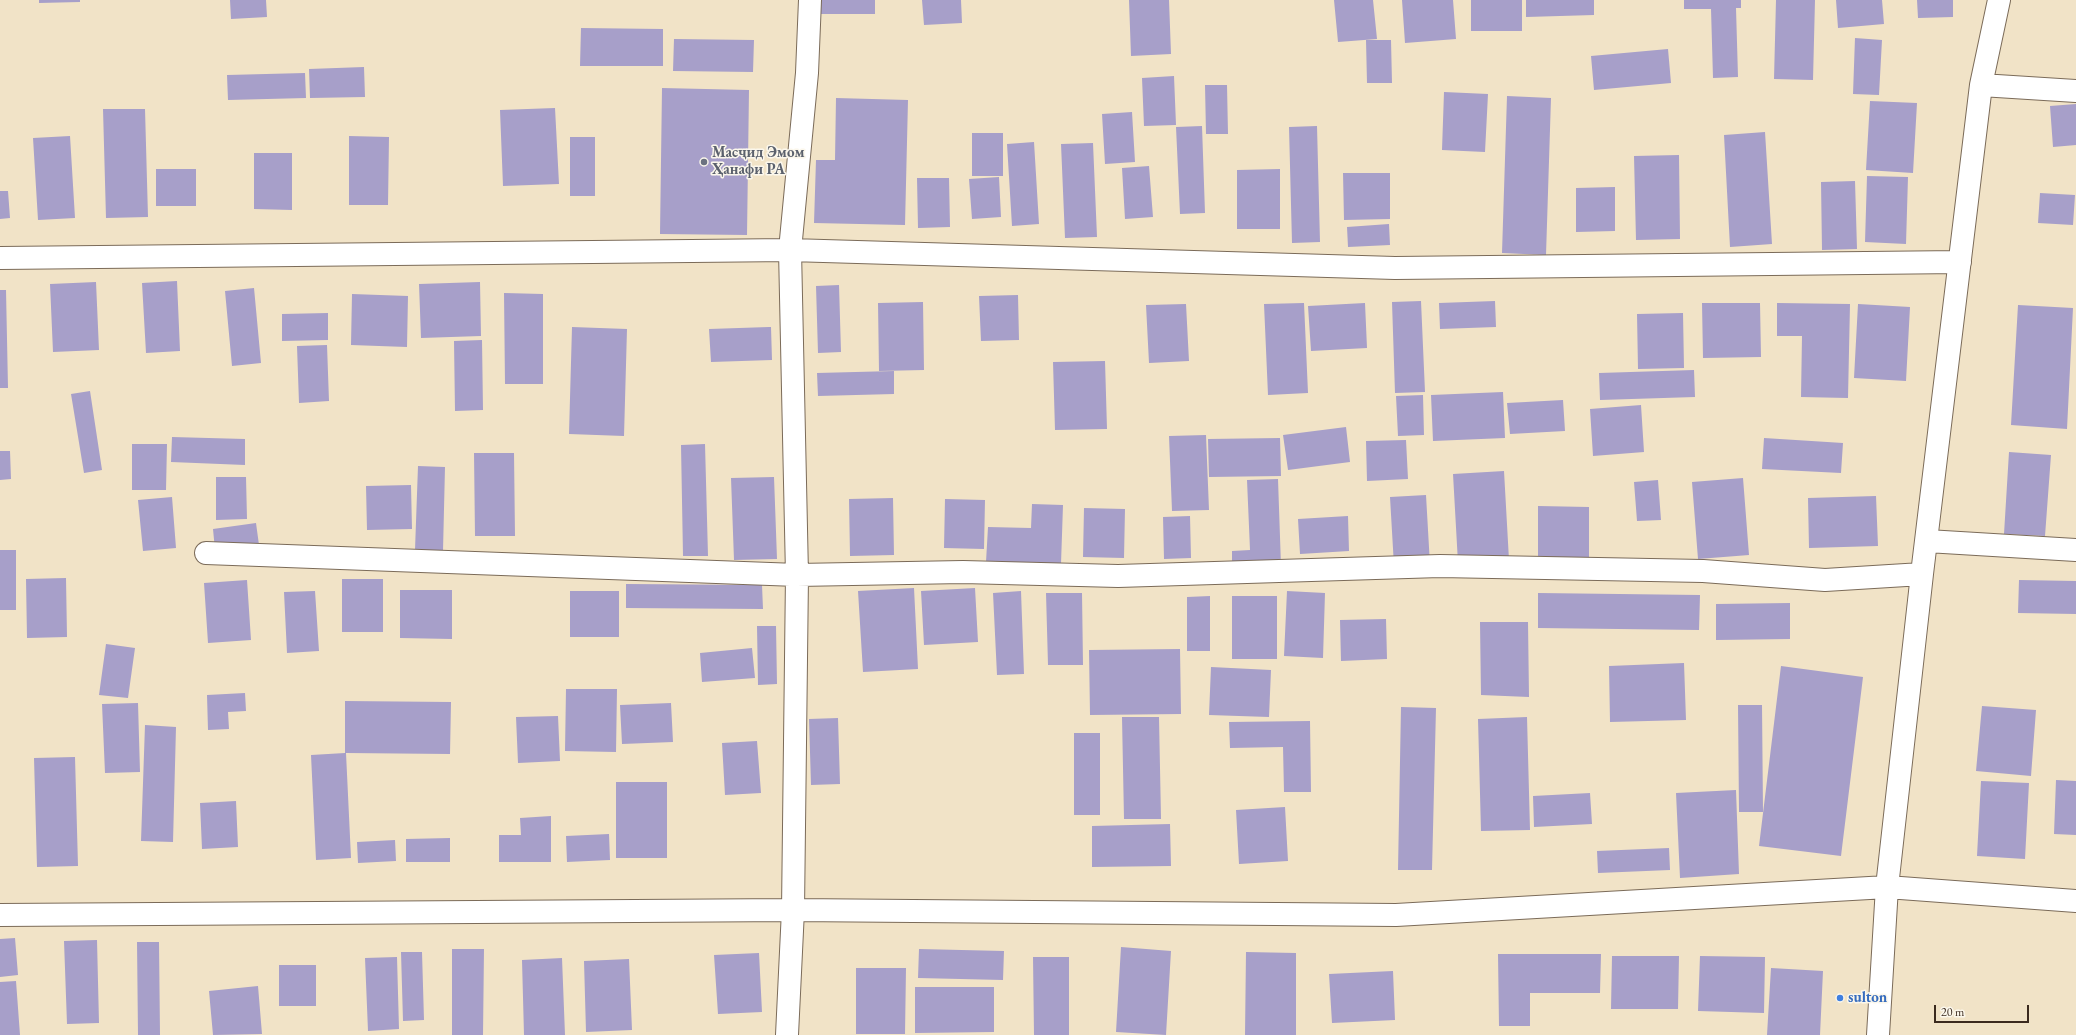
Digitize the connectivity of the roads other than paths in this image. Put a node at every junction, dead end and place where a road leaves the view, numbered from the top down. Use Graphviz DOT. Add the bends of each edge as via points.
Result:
graph roads {
  1 [pos="810,0"];
  2 [pos="2000,0"];
  3 [pos="1981,86"];
  4 [pos="2076,91"];
  5 [pos="790,250"];
  6 [pos="0,258"];
  7 [pos="1960,262"];
  8 [pos="1927,540"];
  9 [pos="2076,550"];
  10 [pos="206,554"];
  11 [pos="797,574"];
  12 [pos="1922,574"];
  13 [pos="1887,887"];
  14 [pos="2076,901"];
  15 [pos="793,910"];
  16 [pos="0,915"];
  17 [pos="787,1035"];
  18 [pos="1878,1035"];
  1 -- 5 [label="street" via="807,73"];
  2 -- 3 [label="street"];
  3 -- 4 [label="street"];
  3 -- 7 [label="street"];
  5 -- 6 [label="street"];
  5 -- 7 [label="street" via="1395,268"];
  5 -- 11 [label="street"];
  7 -- 8 [label="street"];
  8 -- 9 [label="street"];
  8 -- 12 [label="street"];
  10 -- 11 [label="street"];
  11 -- 12 [label="street" via="963,572 1118,576 1440,566 1703,571 1825,580"];
  11 -- 15 [label="street"];
  12 -- 13 [label="street"];
  13 -- 14 [label="street"];
  13 -- 15 [label="street" via="1396,915"];
  13 -- 18 [label="street"];
  15 -- 16 [label="street"];
  15 -- 17 [label="street"];
}
